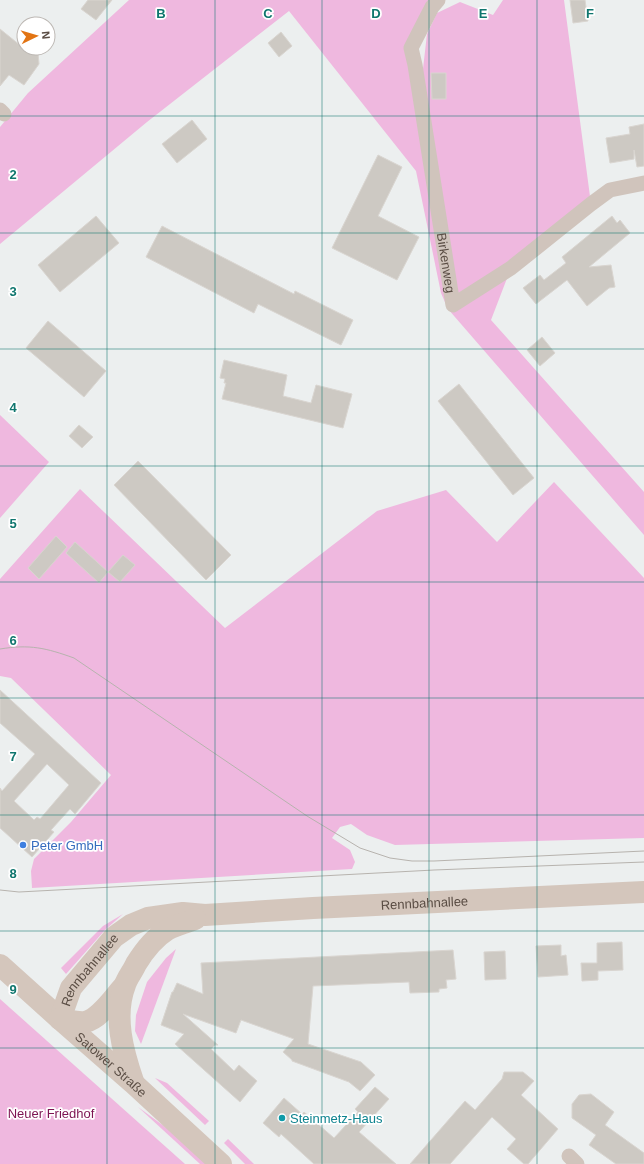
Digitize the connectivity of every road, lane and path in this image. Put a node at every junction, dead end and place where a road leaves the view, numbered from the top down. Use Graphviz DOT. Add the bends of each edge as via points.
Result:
graph roads {
  1 [pos="438,0"];
  2 [pos="644,183"];
  3 [pos="644,892"];
  4 [pos="205,915"];
  5 [pos="0,965"];
  6 [pos="124,985"];
  7 [pos="60,1019"];
  8 [pos="133,1082"];
  9 [pos="222,1164"];
  1 -- 2 [label="street, Birkenweg" via="411,48 453,305 511,268 610,190"];
  3 -- 4 [label="main road, Rennbahnallee"];
  4 -- 6 [label="main road, Rennbahnallee" via="168,929 153,940"];
  4 -- 7 [label="main road, Rennbahnallee" via="183,913 148,918 131,925 114,937 71,988"];
  5 -- 7 [label="main road, Satower Straße"];
  6 -- 7 [label="main road, Rennbahnallee" via="98,1016 91,1020 84,1022"];
  6 -- 8 [label="main road, Rennbahnallee" via="119,1010 121,1034 125,1059"];
  7 -- 8 [label="main road, Satower Straße"];
  8 -- 9 [label="main road, Satower Straße"];
}
